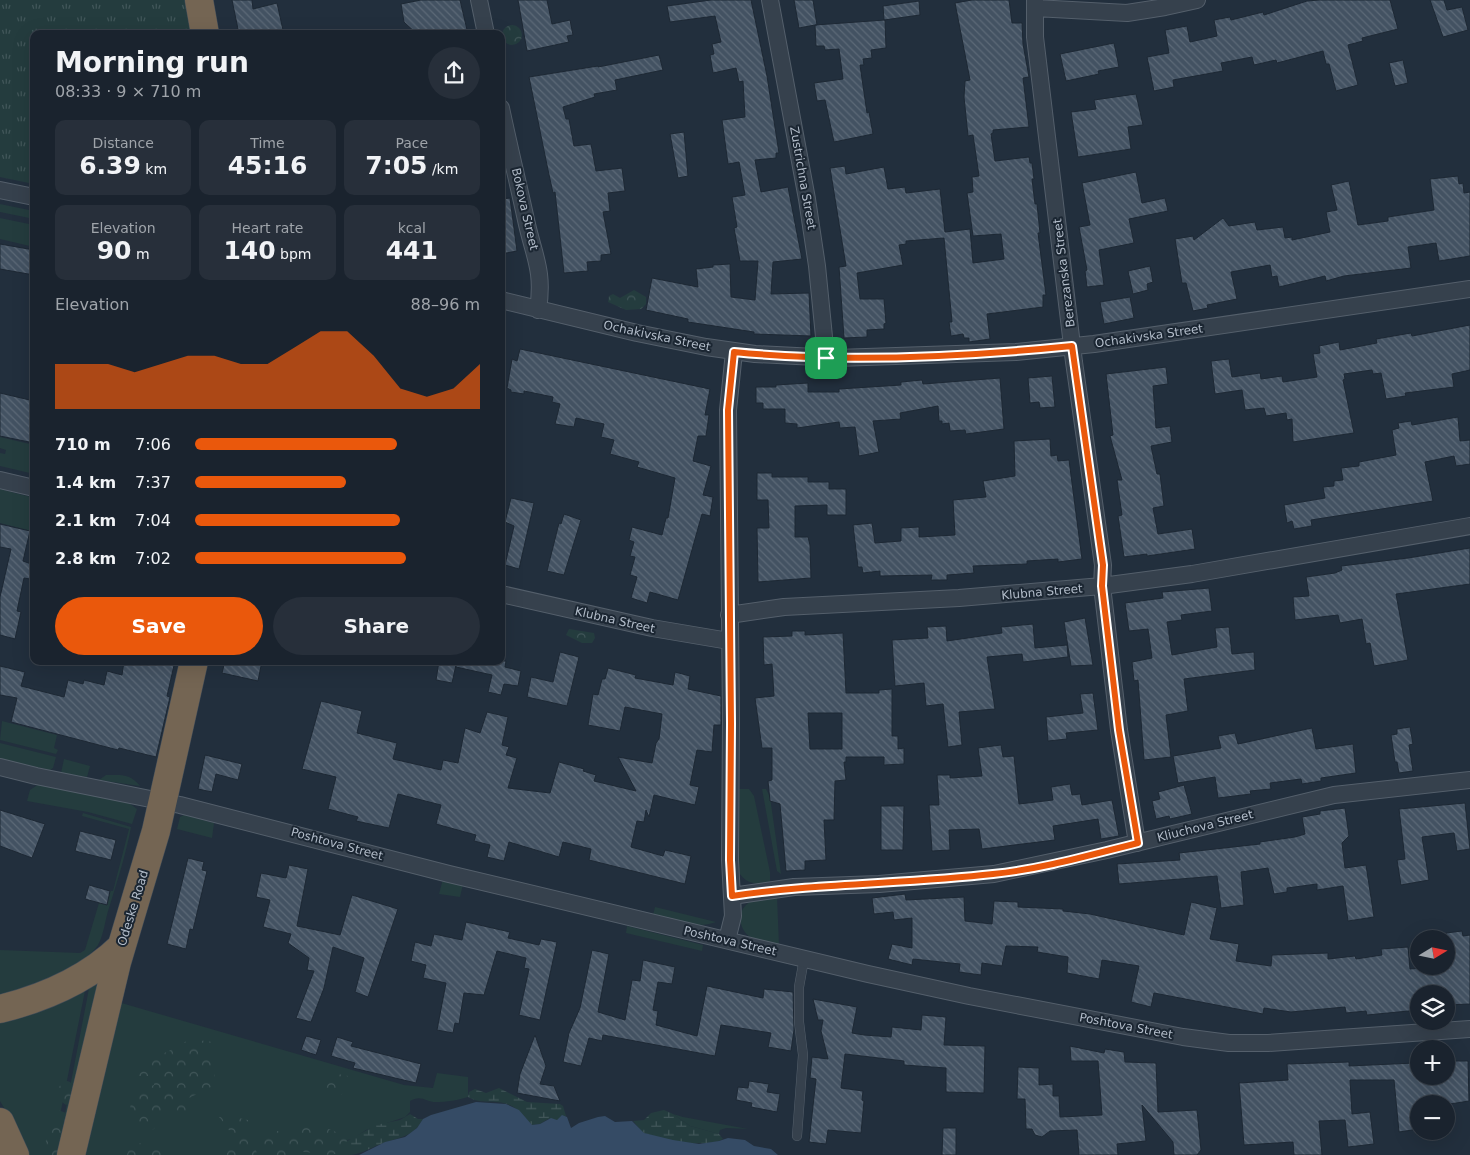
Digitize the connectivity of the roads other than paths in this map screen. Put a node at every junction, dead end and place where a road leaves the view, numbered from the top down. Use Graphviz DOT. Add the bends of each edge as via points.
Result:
graph roads {
  1 [pos="199,0"];
  2 [pos="480,0"];
  3 [pos="770,0"];
  4 [pos="1197,0"];
  5 [pos="1035,4"];
  6 [pos="204,30"];
  7 [pos="485,30"];
  8 [pos="505,126"];
  9 [pos="0,190"];
  10 [pos="30,197"];
  11 [pos="1470,289"];
  12 [pos="505,301"];
  13 [pos="538,310"];
  14 [pos="1072,346"];
  15 [pos="734,352"];
  16 [pos="826,358"];
  17 [pos="0,480"];
  18 [pos="30,487"];
  19 [pos="1470,526"];
  20 [pos="1102,586"];
  21 [pos="505,595"];
  22 [pos="729,615"];
  23 [pos="729,641"];
  24 [pos="193,665"];
  25 [pos="0,767"];
  26 [pos="1470,780"];
  27 [pos="163,801"];
  28 [pos="1138,843"];
  29 [pos="732,896"];
  30 [pos="727,940"];
  31 [pos="121,947"];
  32 [pos="804,959"];
  33 [pos="0,1009"];
  34 [pos="1470,1029"];
  35 [pos="0,1122"];
  36 [pos="797,1136"];
  37 [pos="15,1155"];
  38 [pos="71,1155"];
  1 -- 6 [label="highway"];
  2 -- 7 [label="street"];
  3 -- 16 [label="street, Zustrichna Street" via="807,199"];
  4 -- 5 [label="street" via="1127,13"];
  5 -- 14 [label="street, Berezanska Street" via="1035,37"];
  8 -- 13 [label="street, Bokova Street" via="540,269"];
  9 -- 10 [label="street"];
  11 -- 14 [label="street, Ochakivska Street"];
  12 -- 13 [label="street, Ochakivska Street"];
  13 -- 15 [label="street, Ochakivska Street"];
  14 -- 16 [label="street, Ochakivska Street" via="984,353"];
  14 -- 20 [label="street, Berezanska Street" via="1103,565"];
  15 -- 16 [label="street, Ochakivska Street"];
  15 -- 22 [label="street" via="728,410"];
  17 -- 18 [label="street"];
  19 -- 20 [label="street, Klubna Street" via="1192,574"];
  20 -- 22 [label="street, Klubna Street" via="959,598 784,607"];
  20 -- 28 [label="street, Berezanska Street" via="1119,730"];
  21 -- 23 [label="street, Klubna Street" via="652,628"];
  22 -- 23 [label="street"];
  23 -- 29 [label="street"];
  24 -- 27 [label="highway, Odeske Road"];
  25 -- 27 [label="street, Poshtova Street"];
  26 -- 28 [label="street, Kliuchova Street" via="1334,795"];
  27 -- 30 [label="street, Poshtova Street"];
  27 -- 31 [label="highway, Odeske Road"];
  28 -- 29 [label="street, Kliuchova Street" via="994,874 879,884 794,887"];
  29 -- 30 [label="street" via="733,916"];
  30 -- 32 [label="street, Poshtova Street"];
  31 -- 33 [label="highway" via="74,981 41,997"];
  31 -- 38 [label="highway, Odeske Road"];
  32 -- 34 [label="street, Poshtova Street" via="1031,1008 1229,1043"];
  32 -- 36 [label="lane" via="799,987 803,1055"];
  35 -- 37 [label="highway"];
}
